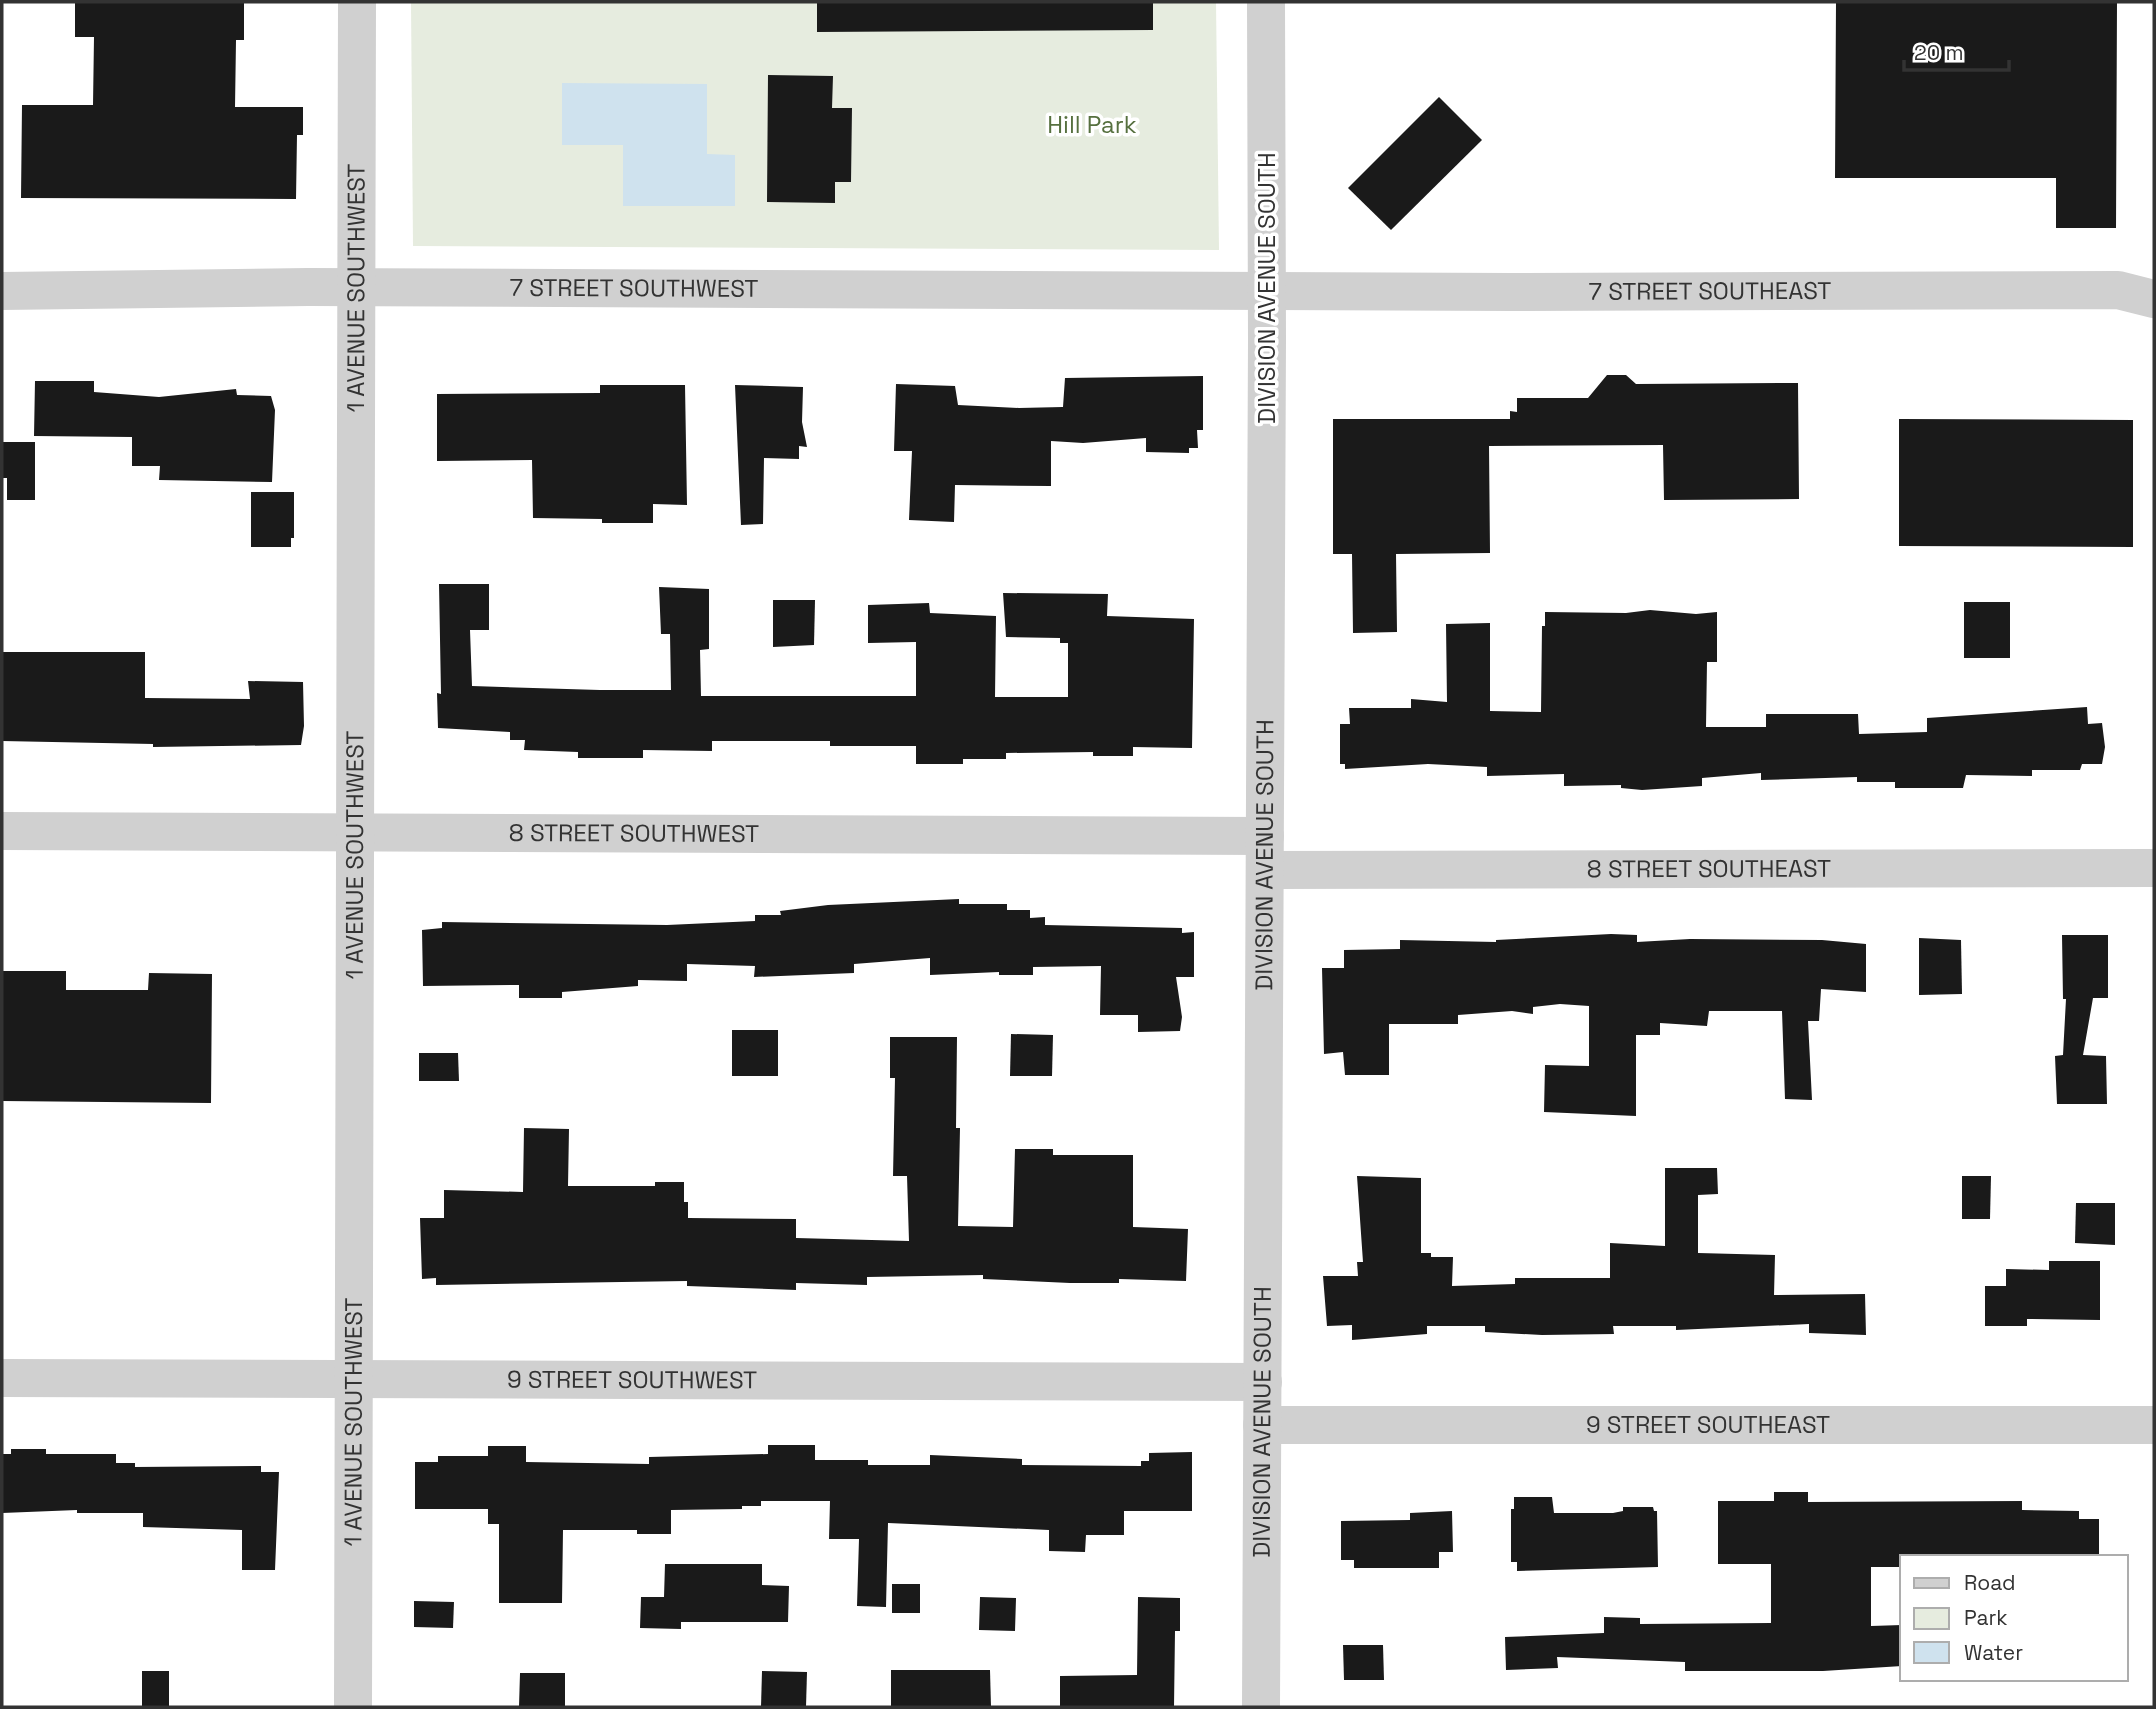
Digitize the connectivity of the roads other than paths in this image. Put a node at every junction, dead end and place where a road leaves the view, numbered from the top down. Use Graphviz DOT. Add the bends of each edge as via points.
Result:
graph roads {
  1 [pos="357,2"];
  2 [pos="1266,2"];
  3 [pos="356,287"];
  4 [pos="2,291"];
  5 [pos="1266,291"];
  6 [pos="2154,299"];
  7 [pos="2,831"];
  8 [pos="355,832"];
  9 [pos="1265,853"];
  10 [pos="2154,869"];
  11 [pos="2,1378"];
  12 [pos="354,1379"];
  13 [pos="1263,1382"];
  14 [pos="1262,1425"];
  15 [pos="2154,1425"];
  16 [pos="353,1707"];
  17 [pos="1261,1707"];
  1 -- 3 [label="street, 1 AVENUE SOUTHWEST"];
  2 -- 5 [label="street, DIVISION AVENUE SOUTH"];
  3 -- 4 [label="street, 7 STREET SOUTHWEST"];
  3 -- 5 [label="street, 7 STREET SOUTHWEST"];
  3 -- 8 [label="street, 1 AVENUE SOUTHWEST"];
  5 -- 6 [label="street, 7 STREET SOUTHEAST" via="2118,290"];
  5 -- 9 [label="street, DIVISION AVENUE SOUTH"];
  7 -- 8 [label="street, 8 STREET SOUTHWEST"];
  8 -- 9 [label="street, 8 STREET SOUTHWEST"];
  8 -- 12 [label="street, 1 AVENUE SOUTHWEST"];
  9 -- 10 [label="street, 8 STREET SOUTHEAST"];
  9 -- 13 [label="street, DIVISION AVENUE SOUTH"];
  11 -- 12 [label="street, 9 STREET SOUTHWEST"];
  12 -- 13 [label="street, 9 STREET SOUTHWEST"];
  12 -- 16 [label="street, 1 AVENUE SOUTHWEST"];
  13 -- 14 [label="street, DIVISION AVENUE SOUTH"];
  14 -- 15 [label="street, 9 STREET SOUTHEAST"];
  14 -- 17 [label="street, DIVISION AVENUE SOUTH"];
}
